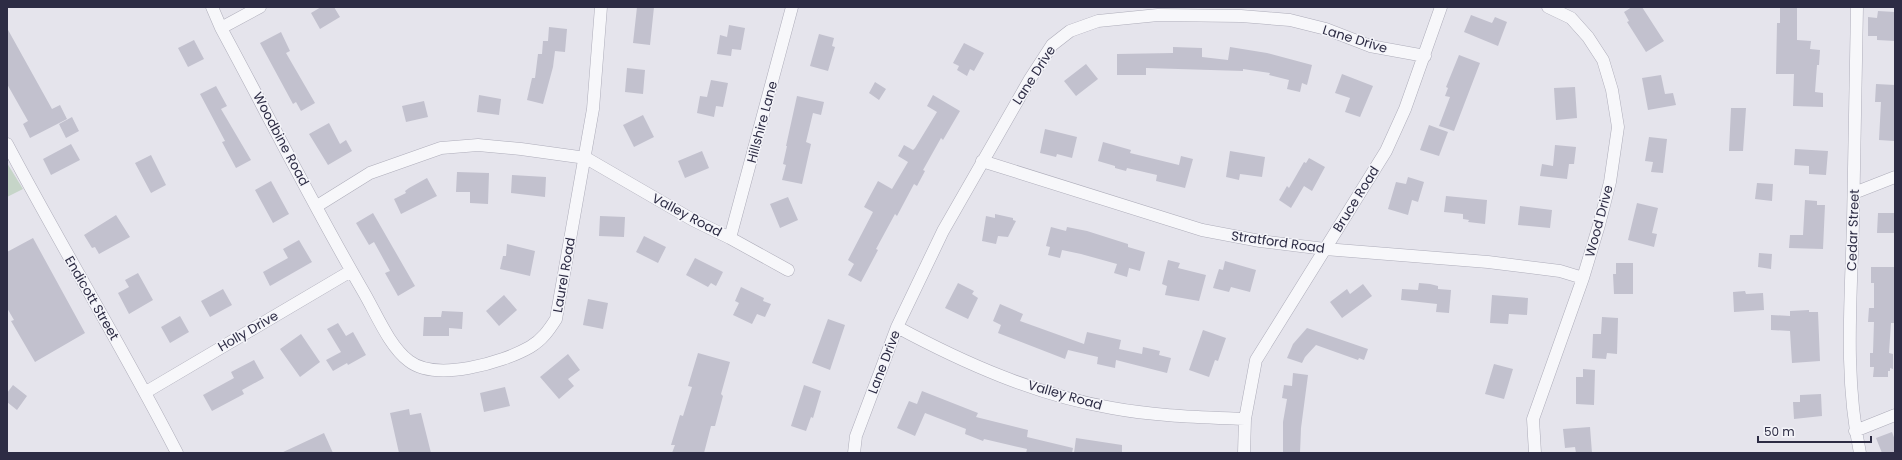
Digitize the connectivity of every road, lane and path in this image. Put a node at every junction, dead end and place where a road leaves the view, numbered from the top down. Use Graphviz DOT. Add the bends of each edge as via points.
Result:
graph roads {
  1 [pos="212,7"];
  2 [pos="260,7"];
  3 [pos="601,7"];
  4 [pos="792,7"];
  5 [pos="1441,7"];
  6 [pos="1548,7"];
  7 [pos="1857,7"];
  8 [pos="221,28"];
  9 [pos="1425,56"];
  10 [pos="7,144"];
  11 [pos="586,158"];
  12 [pos="982,162"];
  13 [pos="1895,177"];
  14 [pos="1854,193"];
  15 [pos="317,206"];
  16 [pos="730,238"];
  17 [pos="1325,249"];
  18 [pos="788,270"];
  19 [pos="351,271"];
  20 [pos="1583,278"];
  21 [pos="897,327"];
  22 [pos="146,392"];
  23 [pos="1895,415"];
  24 [pos="1244,419"];
  25 [pos="1855,431"];
  26 [pos="176,453"];
  27 [pos="854,453"];
  28 [pos="1244,453"];
  29 [pos="1534,453"];
  30 [pos="1860,453"];
  1 -- 8 [label="street, Woodbine Road"];
  2 -- 8 [label="street"];
  3 -- 11 [label="street, Laurel Road" via="593,109"];
  4 -- 16 [label="street, Hillshire Lane"];
  5 -- 9 [label="street, Bruce Road"];
  6 -- 20 [label="street, Wood Drive" via="1571,18 1588,37 1603,60 1612,90 1618,127 1610,182"];
  7 -- 14 [label="street, Cedar Street"];
  8 -- 15 [label="street, Woodbine Road"];
  9 -- 12 [label="street, Lane Drive" via="1370,46 1290,20 1241,16 1158,15 1098,21 1070,31 1052,45"];
  9 -- 17 [label="street, Bruce Road" via="1406,109 1386,151"];
  10 -- 22 [label="street, Endicott Street"];
  11 -- 15 [label="street" via="521,148 478,145 442,148 370,173"];
  11 -- 16 [label="street, Valley Road" via="693,220"];
  11 -- 19 [label="street, Laurel Road" via="556,319 546,334 530,347 499,361 440,371 424,370 398,351"];
  12 -- 17 [label="street, Stratford Road" via="1202,230 1260,241"];
  12 -- 21 [label="street, Lane Drive" via="944,231"];
  13 -- 14 [label="street"];
  14 -- 25 [label="street, Cedar Street" via="1850,386"];
  15 -- 19 [label="street, Woodbine Road"];
  16 -- 18 [label="street, Valley Road"];
  17 -- 20 [label="street, Stratford Road" via="1488,262 1560,271"];
  17 -- 24 [label="street, Bruce Road" via="1256,360"];
  19 -- 22 [label="street, Holly Drive"];
  20 -- 29 [label="street, Wood Drive" via="1533,419"];
  21 -- 24 [label="street, Valley Road" via="960,359 1038,389 1075,400 1154,414"];
  21 -- 27 [label="street, Lane Drive" via="856,436"];
  22 -- 26 [label="street, Endicott Street"];
  23 -- 25 [label="street"];
  24 -- 28 [label="street, Bruce Road"];
  25 -- 30 [label="street, Cedar Street"];
}
